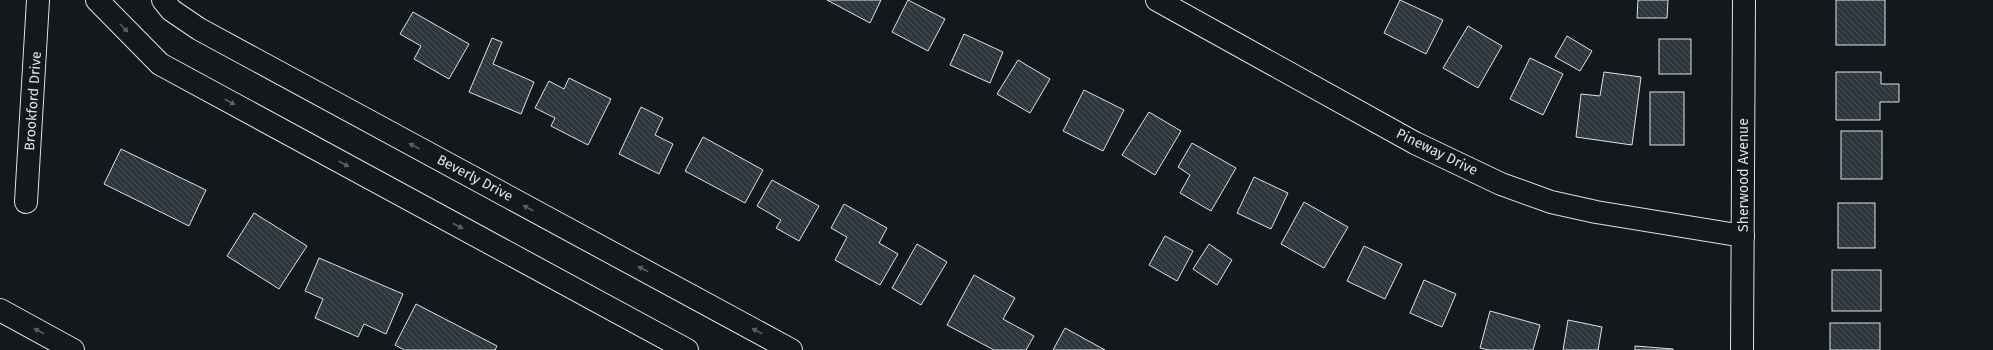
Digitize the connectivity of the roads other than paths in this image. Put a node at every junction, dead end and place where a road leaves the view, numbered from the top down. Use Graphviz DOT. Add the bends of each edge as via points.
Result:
graph roads {
  1 [pos="38,0"];
  2 [pos="97,0"];
  3 [pos="163,0"];
  4 [pos="1157,0"];
  5 [pos="1744,0"];
  6 [pos="26,202"];
  7 [pos="1743,236"];
  8 [pos="0,310"];
  9 [pos="74,350"];
  10 [pos="687,350"];
  11 [pos="791,350"];
  12 [pos="1742,350"];
  1 -- 6 [label="main road, Brookford Drive"];
  2 -- 10 [label="main road, one-way" via="160,64"];
  11 -- 3 [label="main road, Beverly Drive, one-way" via="199,29 171,10"];
  4 -- 7 [label="main road, Pineway Drive" via="1415,143 1501,184 1551,202 1596,212"];
  5 -- 7 [label="main road, Sherwood Avenue"];
  7 -- 12 [label="main road, Sherwood Avenue"];
  9 -- 8 [label="main road, one-way"];
}
